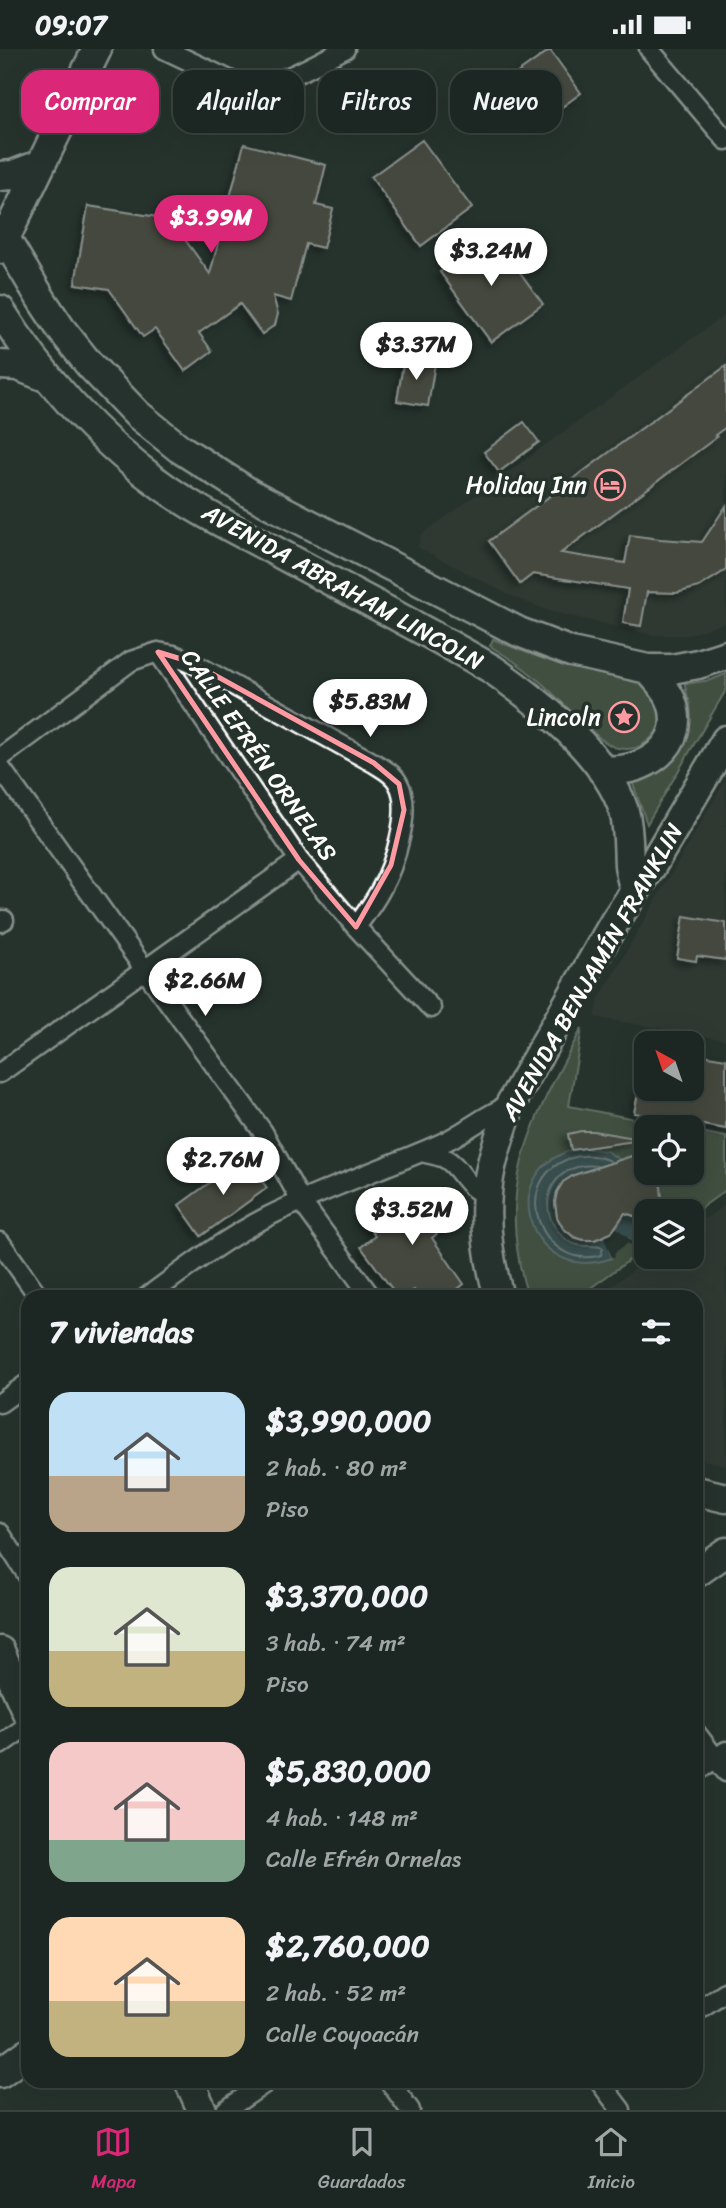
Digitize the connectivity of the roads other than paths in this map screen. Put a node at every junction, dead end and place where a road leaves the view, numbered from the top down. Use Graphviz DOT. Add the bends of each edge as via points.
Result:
graph roads {
  1 [pos="97,49"];
  2 [pos="164,49"];
  3 [pos="345,49"];
  4 [pos="649,49"];
  5 [pos="726,140"];
  6 [pos="39,165"];
  7 [pos="0,176"];
  8 [pos="2,239"];
  9 [pos="0,310"];
  10 [pos="0,365"];
  11 [pos="48,378"];
  12 [pos="158,652"];
  13 [pos="726,655"];
  14 [pos="648,669"];
  15 [pos="726,740"];
  16 [pos="0,758"];
  17 [pos="0,767"];
  18 [pos="602,769"];
  19 [pos="299,860"];
  20 [pos="635,891"];
  21 [pos="356,927"];
  22 [pos="145,970"];
  23 [pos="430,1008"];
  24 [pos="0,1073"];
  25 [pos="510,1105"];
  26 [pos="422,1152"];
  27 [pos="487,1195"];
  28 [pos="301,1201"];
  29 [pos="0,1243"];
  30 [pos="34,1290"];
  31 [pos="156,1290"];
  32 [pos="366,1290"];
  33 [pos="497,1290"];
  34 [pos="21,1388"];
  35 [pos="0,1403"];
  36 [pos="703,1493"];
  37 [pos="726,1498"];
  38 [pos="0,1533"];
  39 [pos="726,1552"];
  40 [pos="21,1565"];
  41 [pos="703,1568"];
  42 [pos="0,1651"];
  43 [pos="21,1699"];
  44 [pos="21,1730"];
  45 [pos="703,1740"];
  46 [pos="0,1745"];
  47 [pos="723,1760"];
  48 [pos="703,1769"];
  49 [pos="726,1990"];
  50 [pos="703,2006"];
  51 [pos="21,2058"];
  52 [pos="0,2073"];
  53 [pos="192,2088"];
  54 [pos="258,2088"];
  55 [pos="394,2088"];
  56 [pos="604,2088"];
  57 [pos="202,2110"];
  58 [pos="226,2110"];
  59 [pos="410,2110"];
  60 [pos="621,2110"];
  1 -- 6 [label="main road"];
  2 -- 3 [label="street" via="242,86 254,87 284,79"];
  4 -- 5 [label="street"];
  6 -- 7 [label="main road"];
  6 -- 8 [label="main road"];
  8 -- 14 [label="main road, AVENIDA ABRAHAM LINCOLN" via="88,363 137,414 179,448 251,494 519,632 571,652"];
  9 -- 11 [label="main road, AVENIDA ABRAHAM LINCOLN"];
  10 -- 11 [label="main road" via="18,366"];
  11 -- 18 [label="main road, AVENIDA ABRAHAM LINCOLN" via="160,485 492,669 531,697"];
  12 -- 16 [label="street" via="131,661"];
  12 -- 19 [label="street, CALLE EFRÉN ORNELAS"];
  12 -- 21 [label="street, CALLE EFRÉN ORNELAS" via="216,676 374,763 399,784 404,810 391,865"];
  13 -- 14 [label="main road, AVENIDA ABRAHAM LINCOLN" via="672,669"];
  14 -- 18 [label="main road" via="671,700 674,727 670,739 645,764 628,770"];
  15 -- 20 [label="main road, AVENIDA BENJAMÍN FRANKLIN"];
  17 -- 22 [label="street"];
  18 -- 20 [label="main road, AVENIDA ABRAHAM LINCOLN" via="623,810"];
  19 -- 21 [label="street, CALLE EFRÉN ORNELAS"];
  19 -- 22 [label="street"];
  20 -- 25 [label="main road, AVENIDA BENJAMÍN FRANKLIN"];
  21 -- 23 [label="street, CALLE EFRÉN ORNELAS"];
  22 -- 24 [label="street"];
  22 -- 28 [label="street" via="263,1132"];
  25 -- 26 [label="street"];
  25 -- 27 [label="main road, AVENIDA BENJAMÍN FRANKLIN"];
  26 -- 27 [label="street" via="444,1158 473,1189"];
  26 -- 28 [label="street"];
  27 -- 33 [label="main road, AVENIDA BENJAMÍN FRANKLIN" via="488,1237"];
  28 -- 31 [label="street" via="211,1251"];
  28 -- 32 [label="street"];
  29 -- 30 [label="street"];
  34 -- 35 [label="street"];
  36 -- 37 [label="main road"];
  38 -- 40 [label="street"];
  39 -- 41 [label="main road"];
  42 -- 43 [label="main road"];
  44 -- 46 [label="street"];
  45 -- 47 [label="street"];
  47 -- 48 [label="street"];
  49 -- 50 [label="street"];
  51 -- 52 [label="main road"];
  53 -- 57 [label="main road"];
  54 -- 58 [label="street"];
  55 -- 59 [label="street"];
  56 -- 60 [label="street"];
}
